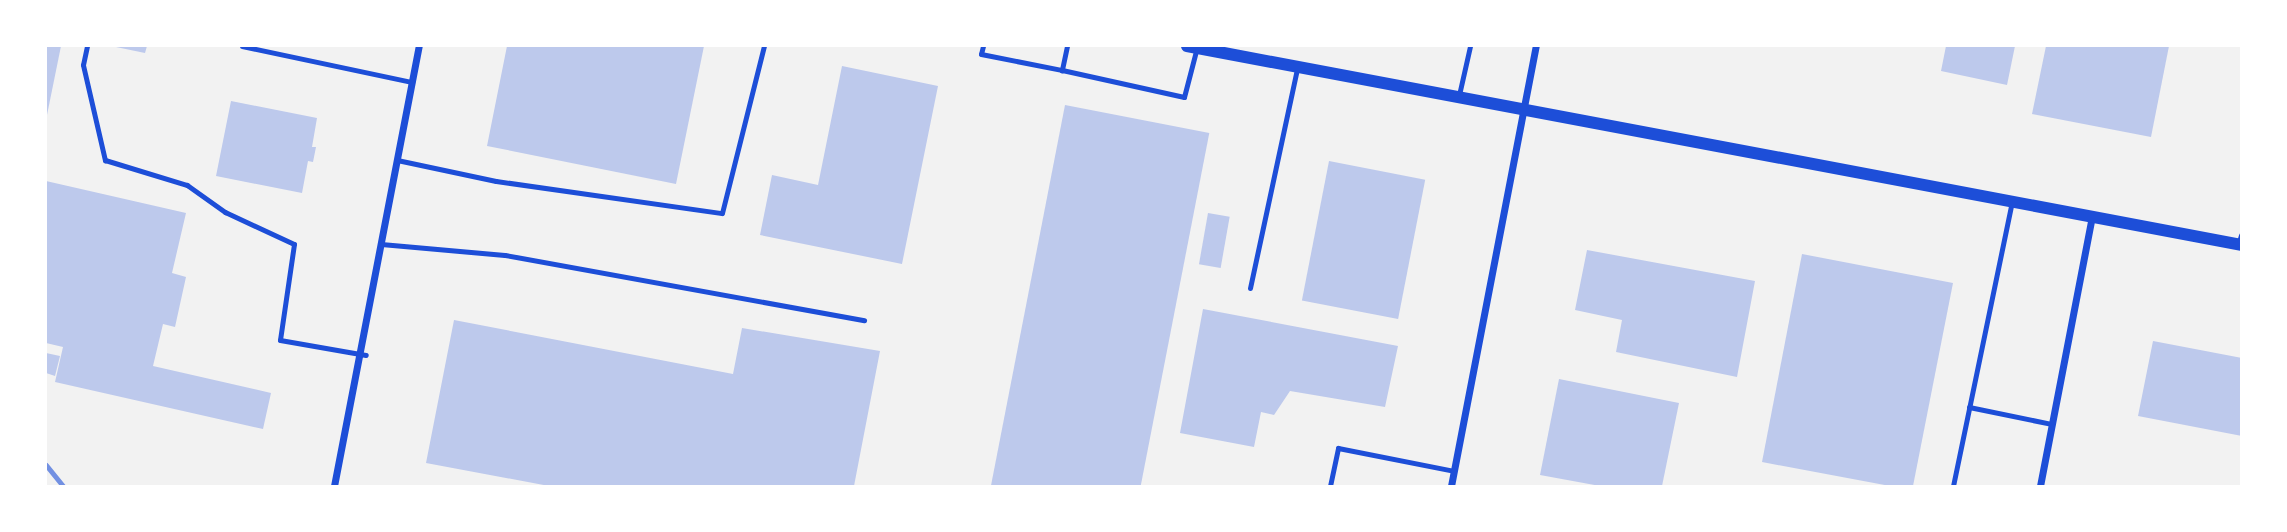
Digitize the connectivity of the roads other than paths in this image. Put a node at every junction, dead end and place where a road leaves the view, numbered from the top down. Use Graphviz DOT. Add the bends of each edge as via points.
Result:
graph roads {
  1 [pos="87,46"];
  2 [pos="242,46"];
  3 [pos="419,46"];
  4 [pos="764,46"];
  5 [pos="983,46"];
  6 [pos="1067,46"];
  7 [pos="1192,46"];
  8 [pos="1470,46"];
  9 [pos="1536,46"];
  10 [pos="1298,66"];
  11 [pos="1062,70"];
  12 [pos="412,82"];
  13 [pos="1459,95"];
  14 [pos="1525,107"];
  15 [pos="397,160"];
  16 [pos="2012,202"];
  17 [pos="2092,217"];
  18 [pos="2241,242"];
  19 [pos="381,244"];
  20 [pos="1250,288"];
  21 [pos="864,320"];
  22 [pos="363,355"];
  23 [pos="1969,407"];
  24 [pos="2052,424"];
  25 [pos="1454,471"];
  26 [pos="334,486"];
  27 [pos="1330,486"];
  28 [pos="1451,486"];
  29 [pos="1953,486"];
  30 [pos="2039,486"];
  1 -- 22 [label="lane" via="83,65 105,160 187,185 225,212 294,244 280,340"];
  2 -- 12 [label="lane"];
  3 -- 12 [label="street"];
  4 -- 15 [label="lane" via="722,213 496,181"];
  5 -- 11 [label="lane" via="981,54"];
  6 -- 11 [label="lane"];
  7 -- 10 [label="street"];
  7 -- 11 [label="lane" via="1184,97"];
  8 -- 13 [label="lane"];
  9 -- 14 [label="street"];
  10 -- 13 [label="street"];
  10 -- 20 [label="lane"];
  12 -- 15 [label="street"];
  13 -- 14 [label="street"];
  14 -- 16 [label="street"];
  14 -- 25 [label="street"];
  15 -- 19 [label="street"];
  16 -- 17 [label="street"];
  16 -- 23 [label="lane"];
  17 -- 18 [label="street"];
  17 -- 24 [label="street"];
  19 -- 21 [label="lane" via="505,256"];
  19 -- 22 [label="street"];
  22 -- 26 [label="street"];
  23 -- 24 [label="lane"];
  23 -- 29 [label="lane"];
  24 -- 30 [label="street"];
  25 -- 27 [label="lane" via="1338,448"];
  25 -- 28 [label="street"];
}
